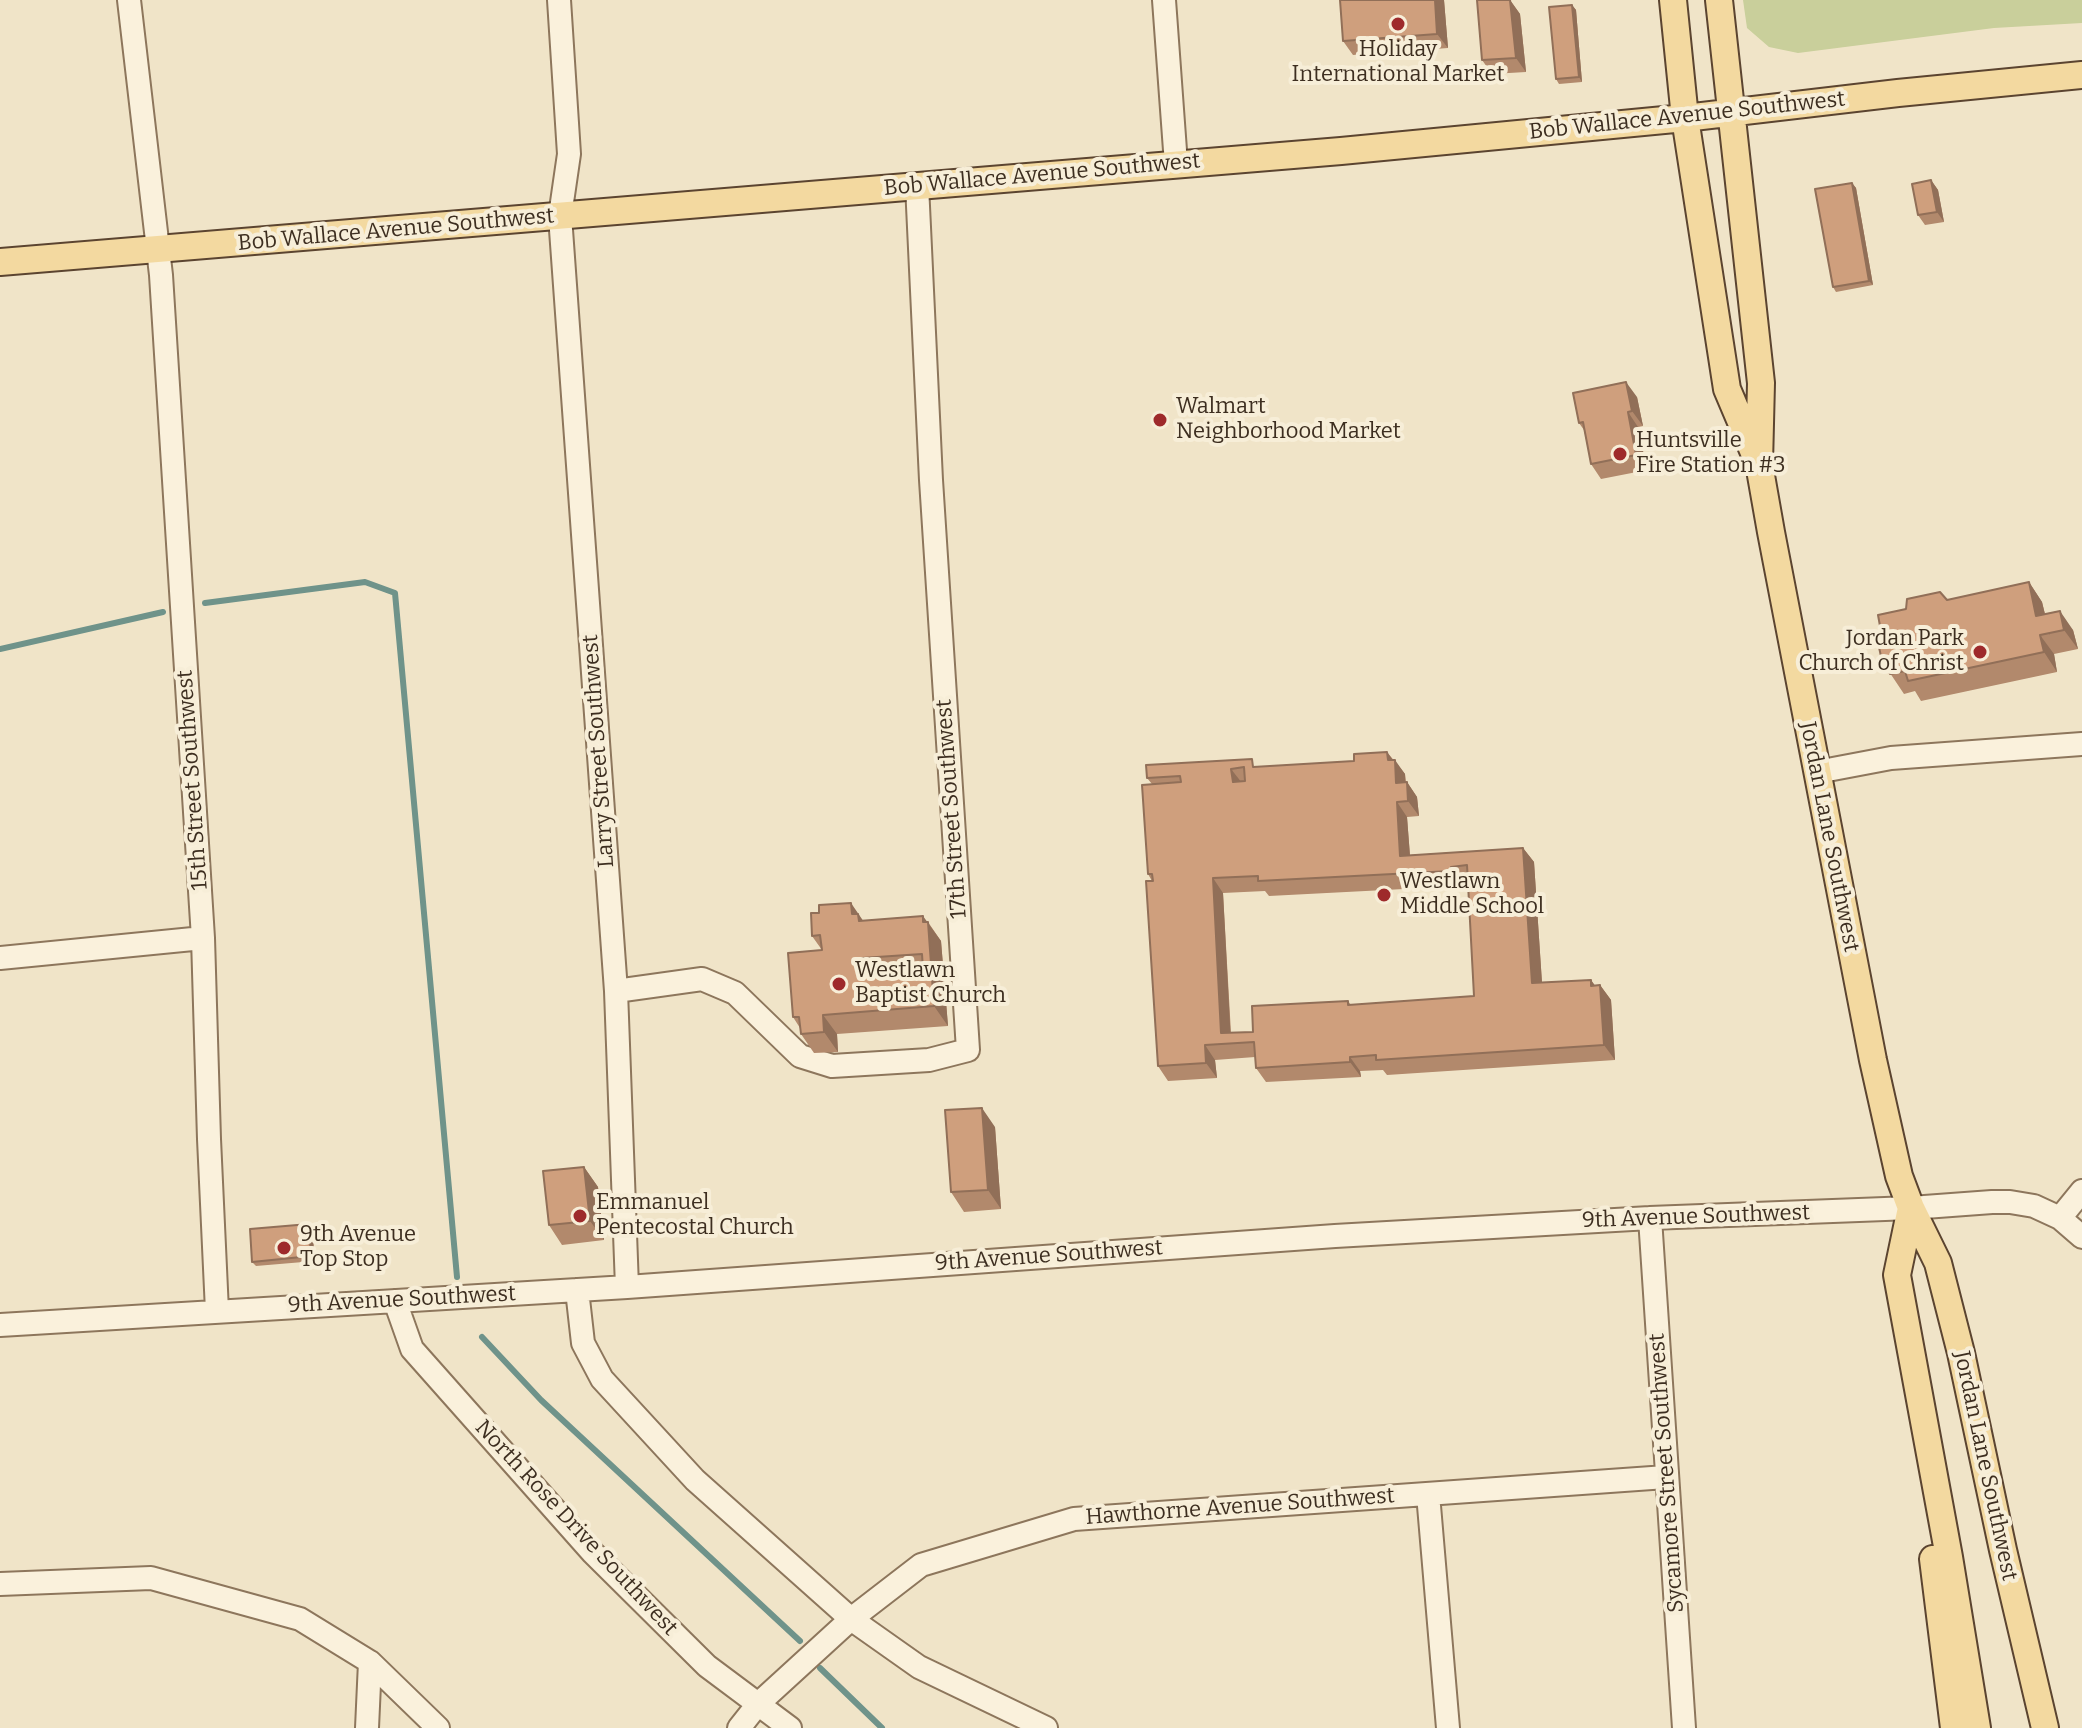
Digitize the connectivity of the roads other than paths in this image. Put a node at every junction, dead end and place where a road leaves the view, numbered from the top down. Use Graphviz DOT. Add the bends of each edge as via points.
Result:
graph roads {
  1 [pos="129,0"];
  2 [pos="559,0"];
  3 [pos="1164,0"];
  4 [pos="1673,0"];
  5 [pos="1719,0"];
  6 [pos="2082,75"];
  7 [pos="1730,112"];
  8 [pos="1685,118"];
  9 [pos="1176,164"];
  10 [pos="917,185"];
  11 [pos="560,216"];
  12 [pos="158,250"];
  13 [pos="0,262"];
  14 [pos="1759,464"];
  15 [pos="2082,744"];
  16 [pos="1817,772"];
  17 [pos="203,938"];
  18 [pos="0,958"];
  19 [pos="616,991"];
  20 [pos="2082,1191"];
  21 [pos="1911,1208"];
  22 [pos="1650,1218"];
  23 [pos="2060,1218"];
  24 [pos="2082,1237"];
  25 [pos="627,1287"];
  26 [pos="577,1290"];
  27 [pos="395,1301"];
  28 [pos="217,1311"];
  29 [pos="0,1325"];
  30 [pos="1915,1376"];
  31 [pos="1666,1477"];
  32 [pos="1428,1494"];
  33 [pos="0,1584"];
  34 [pos="851,1619"];
  35 [pos="370,1662"];
  36 [pos="758,1704"];
  37 [pos="367,1728"];
  38 [pos="438,1728"];
  39 [pos="739,1728"];
  40 [pos="790,1728"];
  41 [pos="1046,1728"];
  42 [pos="1448,1728"];
  43 [pos="1684,1728"];
  44 [pos="1954,1728"];
  45 [pos="1977,1728"];
  46 [pos="2045,1728"];
  1 -- 12 [label="street, 15th Street Southwest"];
  2 -- 11 [label="street, Larry Street Southwest" via="569,154"];
  3 -- 9 [label="street"];
  4 -- 8 [label="main road, Jordan Lane Southwest"];
  5 -- 7 [label="main road, Jordan Lane Southwest"];
  6 -- 7 [label="main road, Bob Wallace Avenue Southwest"];
  7 -- 8 [label="main road, Bob Wallace Avenue Southwest"];
  7 -- 14 [label="main road, Jordan Lane Southwest" via="1761,383"];
  8 -- 9 [label="main road, Bob Wallace Avenue Southwest"];
  8 -- 14 [label="main road, Jordan Lane Southwest" via="1727,389"];
  9 -- 10 [label="main road, Bob Wallace Avenue Southwest"];
  10 -- 11 [label="main road, Bob Wallace Avenue Southwest"];
  10 -- 19 [label="street, 17th Street Southwest" via="968,1050 929,1060 832,1066 800,1056 735,993 702,979"];
  11 -- 12 [label="main road, Bob Wallace Avenue Southwest"];
  11 -- 19 [label="street, Larry Street Southwest"];
  12 -- 13 [label="main road, Bob Wallace Avenue Southwest"];
  12 -- 17 [label="street, 15th Street Southwest"];
  14 -- 16 [label="main road, Jordan Lane Southwest"];
  15 -- 16 [label="street" via="1891,758"];
  16 -- 21 [label="main road, Jordan Lane Southwest" via="1873,1060"];
  17 -- 18 [label="street"];
  17 -- 28 [label="street, 15th Street Southwest"];
  19 -- 25 [label="street, Larry Street Southwest"];
  20 -- 23 [label="street"];
  21 -- 22 [label="street, 9th Avenue Southwest"];
  21 -- 23 [label="street, 9th Avenue Southwest" via="2010,1202"];
  21 -- 30 [label="main road" via="1897,1275"];
  21 -- 46 [label="main road, Jordan Lane Southwest" via="1938,1263"];
  22 -- 25 [label="street, 9th Avenue Southwest"];
  22 -- 31 [label="street, Sycamore Street Southwest"];
  23 -- 24 [label="street"];
  25 -- 26 [label="street, 9th Avenue Southwest"];
  26 -- 27 [label="street, 9th Avenue Southwest"];
  26 -- 34 [label="street" via="583,1343 602,1379 695,1480"];
  27 -- 28 [label="street, 9th Avenue Southwest"];
  27 -- 36 [label="street, North Rose Drive Southwest" via="412,1349 593,1553 707,1666"];
  28 -- 29 [label="street, 9th Avenue Southwest"];
  30 -- 44 [label="main road"];
  30 -- 45 [label="main road"];
  31 -- 32 [label="street, Hawthorne Avenue Southwest"];
  31 -- 43 [label="street, Sycamore Street Southwest"];
  32 -- 34 [label="street, Hawthorne Avenue Southwest" via="1074,1519 921,1565"];
  32 -- 42 [label="street"];
  33 -- 35 [label="street" via="151,1578 300,1619"];
  34 -- 36 [label="street, Hawthorne Avenue Southwest"];
  34 -- 41 [label="street" via="919,1667"];
  35 -- 37 [label="street"];
  35 -- 38 [label="street"];
  36 -- 39 [label="street, Hawthorne Avenue Southwest"];
  36 -- 40 [label="street, North Rose Drive Southwest"];
}
